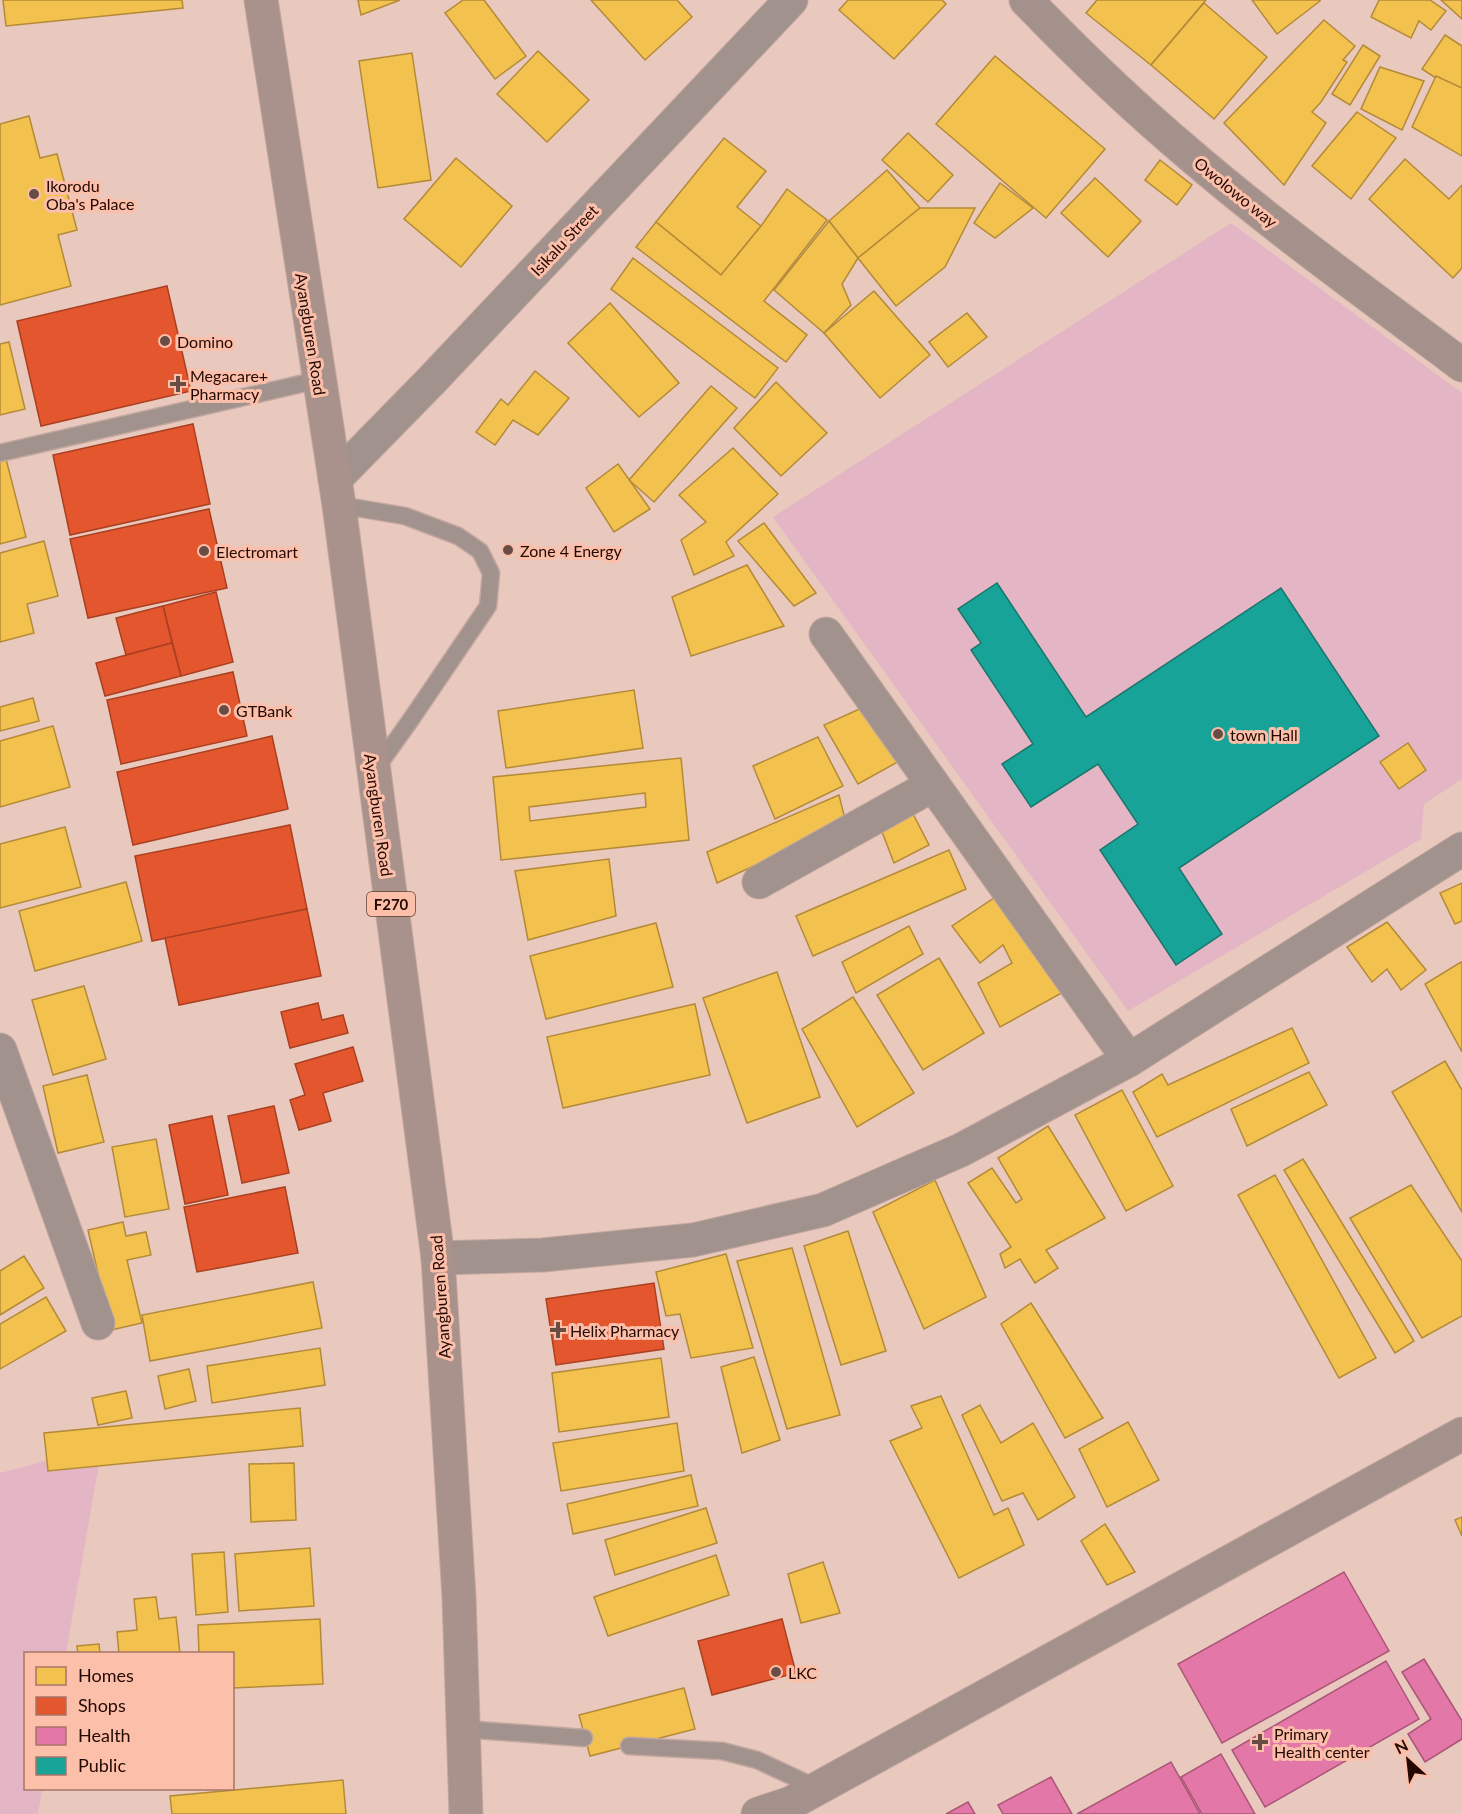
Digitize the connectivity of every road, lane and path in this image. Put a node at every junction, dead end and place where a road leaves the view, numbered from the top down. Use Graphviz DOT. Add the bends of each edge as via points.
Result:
graph roads {
  1 [pos="261,0"];
  2 [pos="791,0"];
  3 [pos="1026,0"];
  4 [pos="1462,365"];
  5 [pos="318,380"];
  6 [pos="0,453"];
  7 [pos="337,492"];
  8 [pos="826,634"];
  9 [pos="374,771"];
  10 [pos="933,785"];
  11 [pos="1462,849"];
  12 [pos="759,882"];
  13 [pos="0,1050"];
  14 [pos="1129,1060"];
  15 [pos="438,1258"];
  16 [pos="98,1323"];
  17 [pos="1462,1434"];
  18 [pos="463,1729"];
  19 [pos="584,1738"];
  20 [pos="629,1746"];
  21 [pos="795,1802"];
  22 [pos="466,1814"];
  23 [pos="758,1814"];
  1 -- 5 [label="main road, Ayangburen Road / F270"];
  2 -- 7 [label="street, Isikalu Street" via="431,381"];
  3 -- 4 [label="main road, Owolowo way" via="1085,61 1189,154"];
  5 -- 6 [label="lane"];
  5 -- 7 [label="main road, Ayangburen Road / F270"];
  7 -- 9 [label="main road, Ayangburen Road / F270"];
  7 -- 9 [label="lane" via="458,536 480,552 491,573 488,606"];
  8 -- 10 [label="street"];
  9 -- 15 [label="main road, Ayangburen Road / F270"];
  10 -- 12 [label="street"];
  10 -- 14 [label="street"];
  11 -- 14 [label="street"];
  13 -- 16 [label="street"];
  14 -- 15 [label="street" via="961,1150 823,1210 693,1240 543,1255"];
  15 -- 18 [label="main road, Ayangburen Road / F270" via="459,1597"];
  17 -- 21 [label="main road"];
  18 -- 19 [label="lane"];
  18 -- 22 [label="main road, Ayangburen Road / F270"];
  20 -- 21 [label="lane" via="722,1750 757,1760"];
  21 -- 23 [label="main road"];
}
